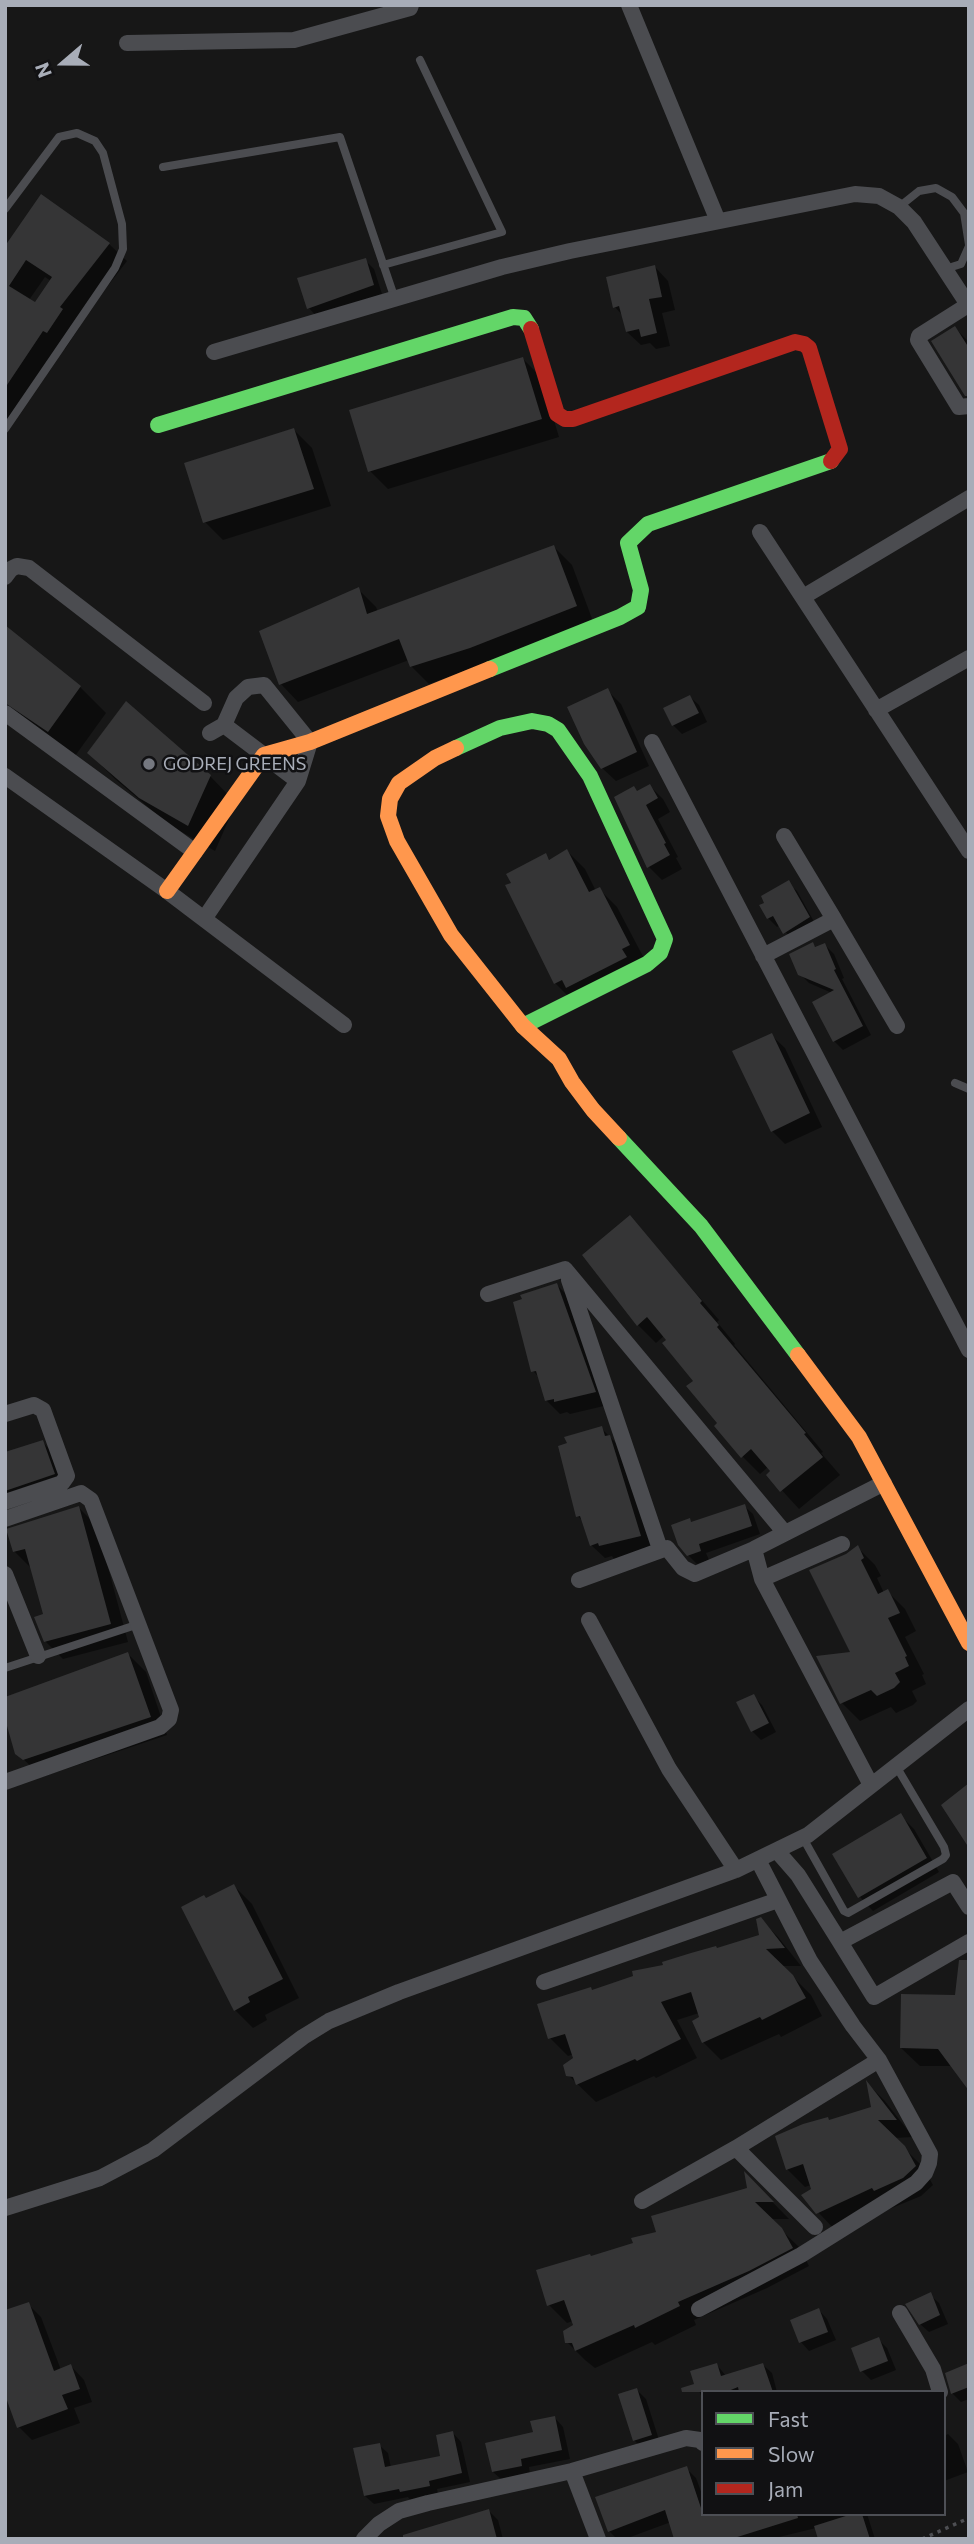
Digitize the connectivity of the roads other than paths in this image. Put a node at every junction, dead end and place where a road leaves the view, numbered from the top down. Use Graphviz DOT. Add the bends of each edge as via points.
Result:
graph roads {
  1 [pos="411,5"];
  2 [pos="629,5"];
  3 [pos="127,43"];
  4 [pos="420,60"];
  5 [pos="163,167"];
  6 [pos="899,207"];
  7 [pos="5,209"];
  8 [pos="718,221"];
  9 [pos="969,246"];
  10 [pos="383,265"];
  11 [pos="945,269"];
  12 [pos="395,299"];
  13 [pos="968,306"];
  14 [pos="214,352"];
  15 [pos="969,407"];
  16 [pos="158,425"];
  17 [pos="5,429"];
  18 [pos="969,498"];
  19 [pos="760,532"];
  20 [pos="5,577"];
  21 [pos="803,597"];
  22 [pos="969,658"];
  23 [pos="204,703"];
  24 [pos="876,710"];
  25 [pos="5,713"];
  26 [pos="224,724"];
  27 [pos="210,733"];
  28 [pos="310,742"];
  29 [pos="652,742"];
  30 [pos="264,755"];
  31 [pos="5,776"];
  32 [pos="298,781"];
  33 [pos="964,832"];
  34 [pos="784,836"];
  35 [pos="969,851"];
  36 [pos="195,852"];
  37 [pos="167,891"];
  38 [pos="204,919"];
  39 [pos="834,919"];
  40 [pos="763,956"];
  41 [pos="344,1025"];
  42 [pos="523,1026"];
  43 [pos="897,1026"];
  44 [pos="955,1083"];
  45 [pos="969,1089"];
  46 [pos="565,1269"];
  47 [pos="488,1294"];
  48 [pos="969,1350"];
  49 [pos="5,1414"];
  50 [pos="884,1483"];
  51 [pos="5,1502"];
  52 [pos="5,1519"];
  53 [pos="785,1533"];
  54 [pos="842,1544"];
  55 [pos="660,1549"];
  56 [pos="754,1549"];
  57 [pos="5,1574"];
  58 [pos="762,1579"];
  59 [pos="579,1580"];
  60 [pos="589,1620"];
  61 [pos="139,1624"];
  62 [pos="969,1643"];
  63 [pos="38,1656"];
  64 [pos="5,1668"];
  65 [pos="967,1716"];
  66 [pos="896,1766"];
  67 [pos="5,1783"];
  68 [pos="871,1785"];
  69 [pos="803,1838"];
  70 [pos="776,1851"];
  71 [pos="758,1860"];
  72 [pos="736,1870"];
  73 [pos="778,1900"];
  74 [pos="969,1907"];
  75 [pos="840,1942"];
  76 [pos="969,1942"];
  77 [pos="544,1982"];
  78 [pos="878,2060"];
  79 [pos="736,2148"];
  80 [pos="642,2201"];
  81 [pos="5,2208"];
  82 [pos="815,2227"];
  83 [pos="699,2309"];
  84 [pos="901,2313"];
  85 [pos="939,2390"];
  86 [pos="701,2437"];
  87 [pos="572,2471"];
  88 [pos="364,2539"];
  89 [pos="598,2539"];
  1 -- 3 [label="street" via="294,40"];
  2 -- 8 [label="street"];
  4 -- 10 [label="lane" via="502,232"];
  5 -- 10 [label="lane" via="340,137"];
  6 -- 8 [label="street" via="879,196 855,194"];
  6 -- 9 [label="lane" via="919,191 936,188 952,197 964,212"];
  6 -- 11 [label="street"];
  7 -- 17 [label="lane" via="59,137 77,133 95,141 103,153 122,224 123,249 115,268"];
  8 -- 12 [label="street" via="502,267"];
  9 -- 11 [label="lane" via="961,264"];
  10 -- 12 [label="lane"];
  11 -- 13 [label="street"];
  12 -- 14 [label="street"];
  13 -- 15 [label="street" via="918,340 959,407"];
  16 -- 28 [label="street" via="513,317 524,318 530,326 557,414 565,419 795,342 809,348 840,449 834,459 648,524 637,532 628,543 641,590 638,607 620,617"];
  18 -- 21 [label="street"];
  19 -- 21 [label="street"];
  20 -- 23 [label="street" via="17,566 29,568"];
  21 -- 24 [label="street"];
  22 -- 24 [label="street"];
  24 -- 33 [label="street"];
  25 -- 36 [label="street"];
  26 -- 27 [label="street"];
  26 -- 28 [label="street" via="236,698 248,687 264,685"];
  26 -- 30 [label="street"];
  28 -- 30 [label="street"];
  28 -- 32 [label="street"];
  29 -- 40 [label="street"];
  30 -- 32 [label="street"];
  30 -- 36 [label="street"];
  31 -- 37 [label="street"];
  32 -- 38 [label="street"];
  33 -- 35 [label="street"];
  34 -- 39 [label="street"];
  36 -- 37 [label="street"];
  37 -- 38 [label="street"];
  38 -- 41 [label="street"];
  39 -- 40 [label="street"];
  39 -- 43 [label="street"];
  40 -- 48 [label="street"];
  42 -- 42 [label="street" via="647,964 660,953 665,939 590,776 558,730 531,721 500,728 423,765 399,783 388,816 397,841 452,935"];
  42 -- 50 [label="street" via="559,1059 593,1110 701,1226 859,1437"];
  44 -- 45 [label="lane"];
  46 -- 47 [label="street"];
  46 -- 53 [label="street"];
  46 -- 55 [label="street"];
  49 -- 51 [label="street" via="34,1405 43,1410 67,1476 62,1483"];
  50 -- 53 [label="street"];
  50 -- 62 [label="street"];
  52 -- 61 [label="street" via="81,1493 87,1496"];
  53 -- 56 [label="street"];
  54 -- 58 [label="street"];
  55 -- 56 [label="street" via="667,1548 683,1568 695,1574"];
  55 -- 59 [label="street"];
  56 -- 58 [label="street"];
  57 -- 63 [label="street"];
  58 -- 68 [label="street"];
  60 -- 72 [label="street" via="669,1769"];
  61 -- 63 [label="lane"];
  61 -- 67 [label="street" via="169,1701 169,1719 160,1727"];
  63 -- 64 [label="lane"];
  65 -- 66 [label="street"];
  66 -- 68 [label="street"];
  66 -- 69 [label="lane" via="944,1847 943,1859 848,1913"];
  68 -- 69 [label="street"];
  69 -- 70 [label="street"];
  70 -- 71 [label="street"];
  70 -- 75 [label="street" via="798,1875"];
  71 -- 72 [label="street"];
  71 -- 73 [label="street"];
  72 -- 81 [label="street" via="329,2021 153,2150 100,2178"];
  73 -- 77 [label="street"];
  73 -- 78 [label="street" via="810,1961"];
  74 -- 75 [label="street" via="953,1882"];
  75 -- 76 [label="street" via="874,1997"];
  78 -- 79 [label="street"];
  78 -- 83 [label="street" via="930,2154 925,2173 801,2255"];
  79 -- 80 [label="street"];
  79 -- 82 [label="street"];
  84 -- 85 [label="street" via="933,2369"];
  86 -- 87 [label="street" via="679,2439"];
  87 -- 88 [label="street" via="399,2511"];
  87 -- 89 [label="street"];
}
